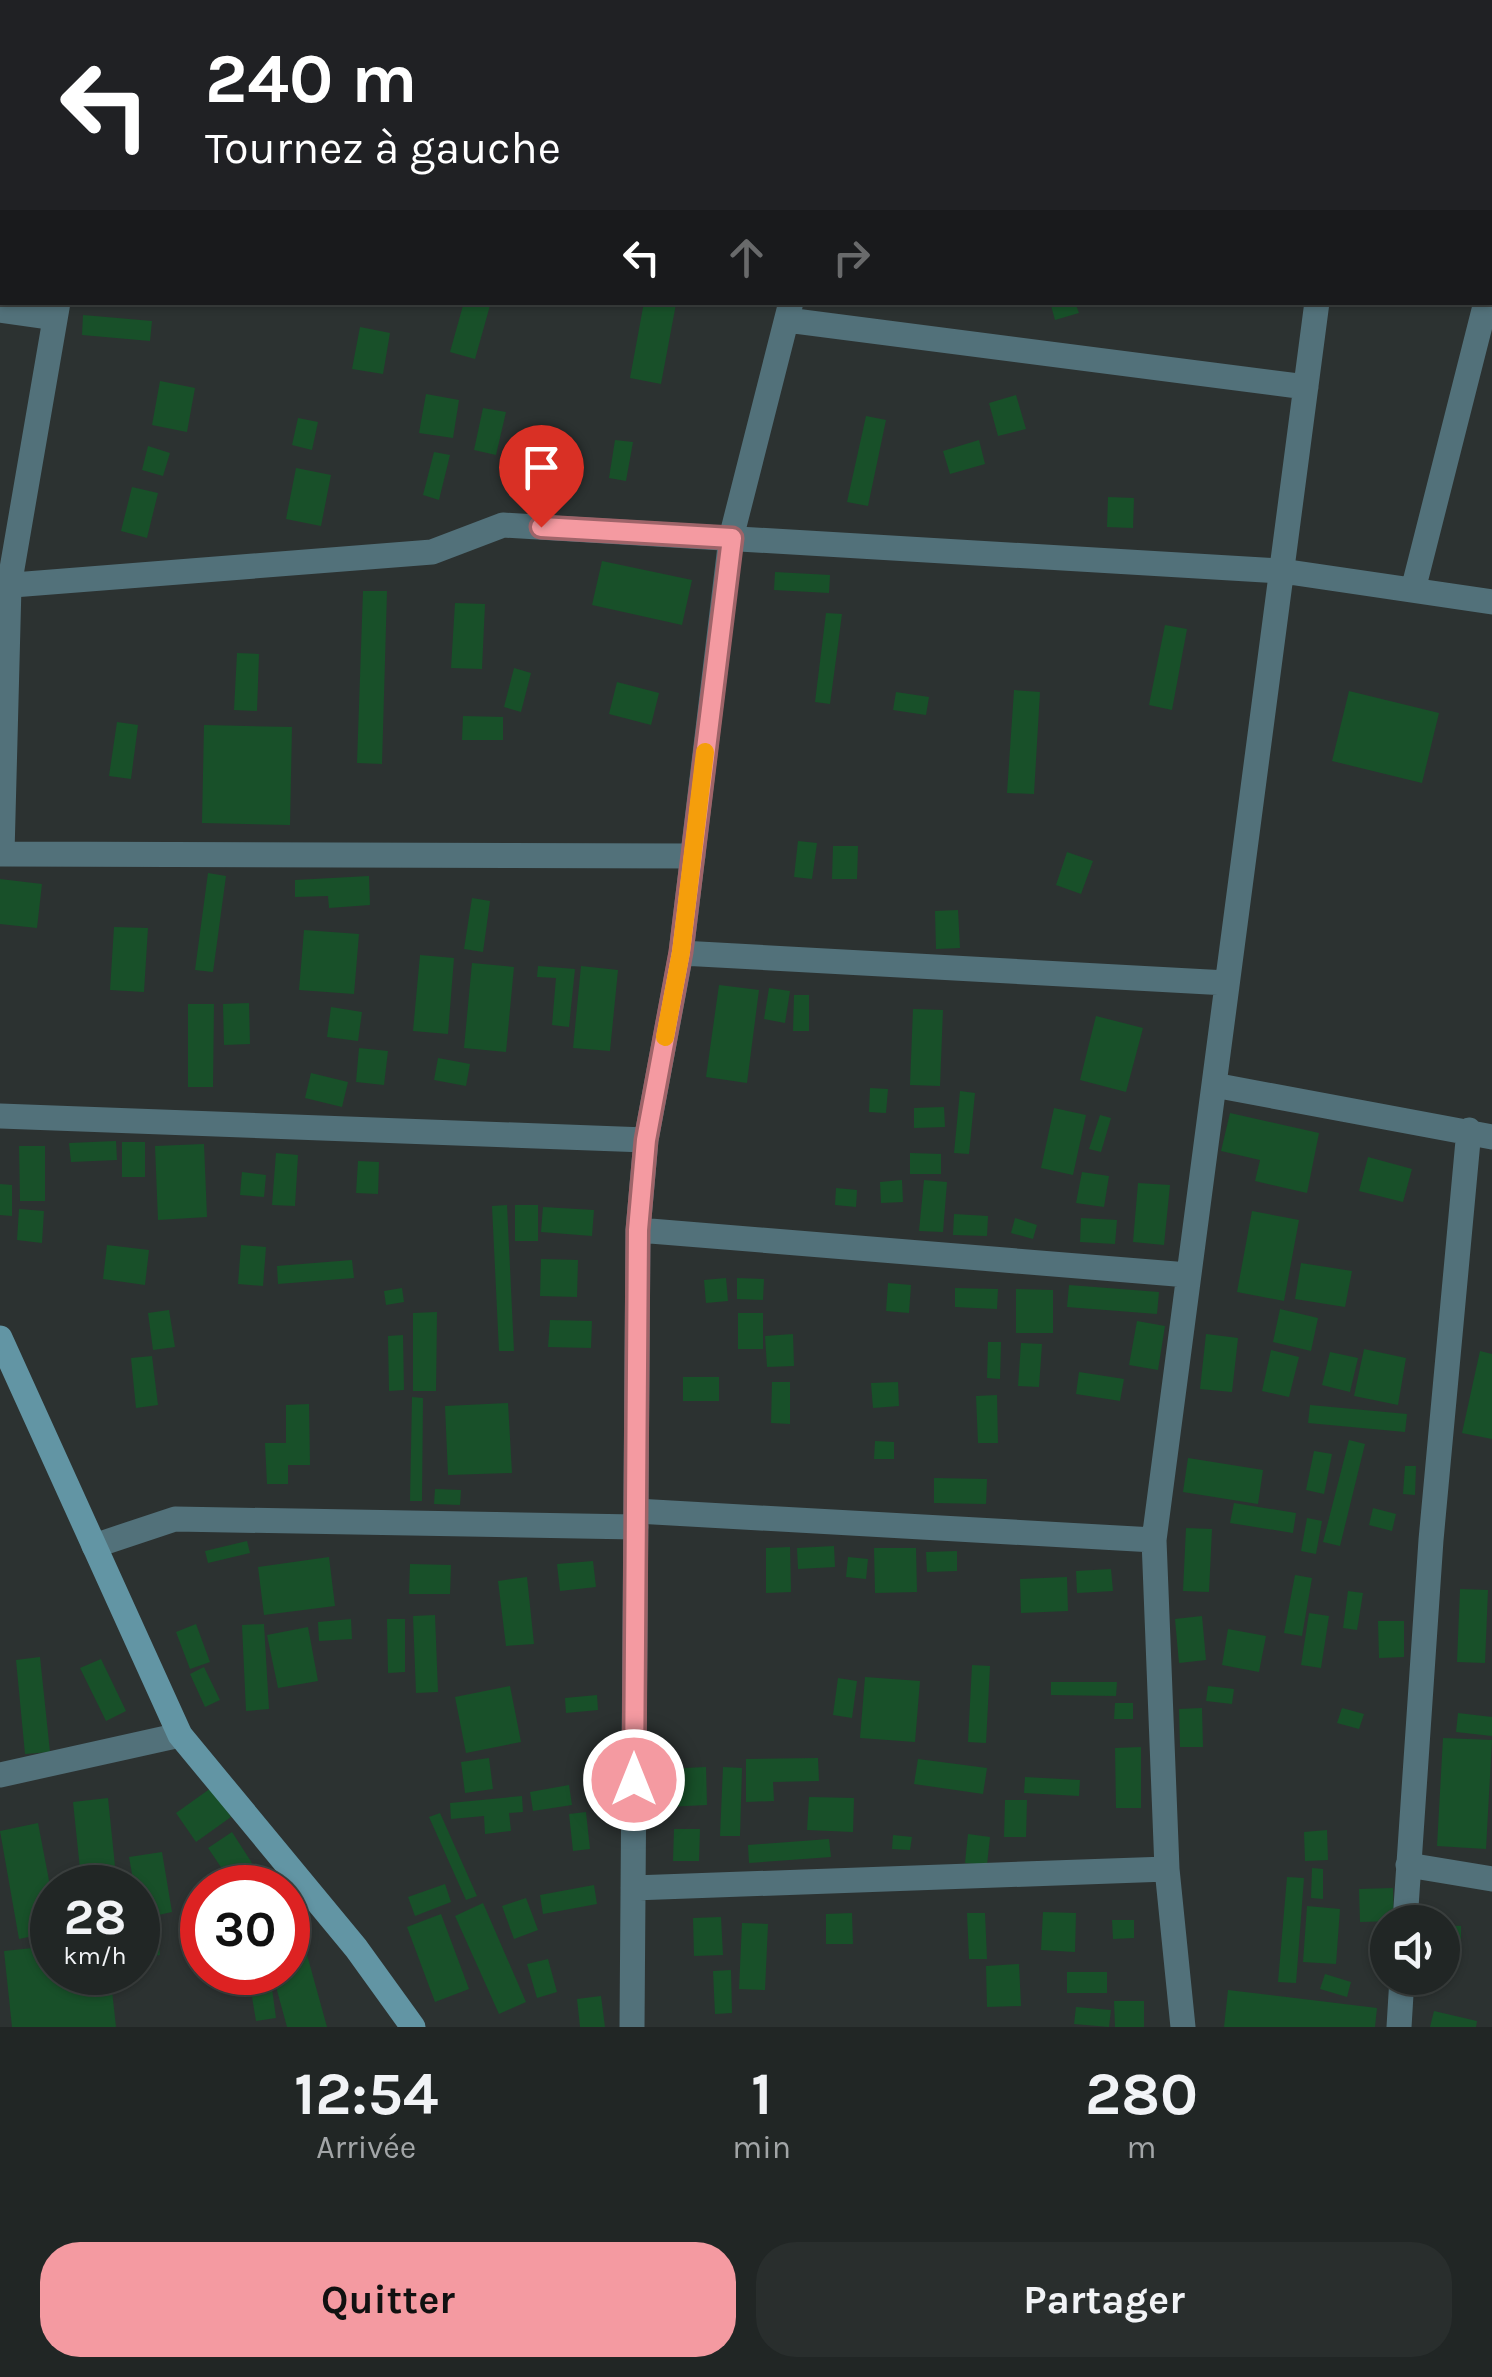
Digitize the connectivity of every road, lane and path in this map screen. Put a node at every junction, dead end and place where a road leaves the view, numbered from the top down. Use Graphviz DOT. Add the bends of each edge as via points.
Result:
graph roads {
  1 [pos="1317,305"];
  2 [pos="1485,305"];
  3 [pos="0,310"];
  4 [pos="56,310"];
  5 [pos="789,312"];
  6 [pos="1306,387"];
  7 [pos="732,538"];
  8 [pos="1282,571"];
  9 [pos="5,586"];
  10 [pos="1413,590"];
  11 [pos="1492,602"];
  12 [pos="1,854"];
  13 [pos="692,856"];
  14 [pos="681,952"];
  15 [pos="1227,982"];
  16 [pos="1214,1085"];
  17 [pos="0,1116"];
  18 [pos="1480,1133"];
  19 [pos="646,1140"];
  20 [pos="638,1230"];
  21 [pos="1188,1275"];
  22 [pos="0,1338"];
  23 [pos="636,1519"];
  24 [pos="1154,1540"];
  25 [pos="94,1546"];
  26 [pos="180,1735"];
  27 [pos="0,1775"];
  28 [pos="1408,1866"];
  29 [pos="1167,1869"];
  30 [pos="1492,1879"];
  31 [pos="634,1888"];
  32 [pos="1406,1905"];
  33 [pos="1401,1995"];
  34 [pos="413,2027"];
  35 [pos="632,2027"];
  36 [pos="1183,2027"];
  37 [pos="1399,2027"];
  1 -- 6 [label="street"];
  2 -- 10 [label="street"];
  3 -- 4 [label="street"];
  4 -- 9 [label="street"];
  5 -- 6 [label="street"];
  5 -- 7 [label="street"];
  6 -- 8 [label="street"];
  7 -- 8 [label="street"];
  7 -- 9 [label="street" via="503,525 432,552"];
  7 -- 13 [label="street"];
  8 -- 10 [label="street"];
  8 -- 15 [label="street"];
  9 -- 12 [label="street"];
  10 -- 11 [label="street"];
  12 -- 13 [label="street"];
  13 -- 14 [label="street"];
  14 -- 15 [label="street"];
  14 -- 19 [label="street"];
  15 -- 16 [label="street"];
  16 -- 18 [label="street"];
  16 -- 21 [label="street"];
  17 -- 19 [label="street"];
  18 -- 28 [label="street" via="1431,1540"];
  19 -- 20 [label="street"];
  20 -- 21 [label="street"];
  20 -- 23 [label="street"];
  21 -- 24 [label="street"];
  22 -- 25 [label="street"];
  23 -- 24 [label="street"];
  23 -- 25 [label="street" via="175,1519"];
  23 -- 31 [label="street"];
  24 -- 29 [label="street"];
  25 -- 26 [label="street"];
  26 -- 27 [label="street"];
  26 -- 34 [label="street"];
  28 -- 30 [label="street"];
  28 -- 32 [label="street"];
  29 -- 31 [label="street"];
  29 -- 36 [label="street"];
  31 -- 35 [label="street"];
  33 -- 37 [label="street"];
}
